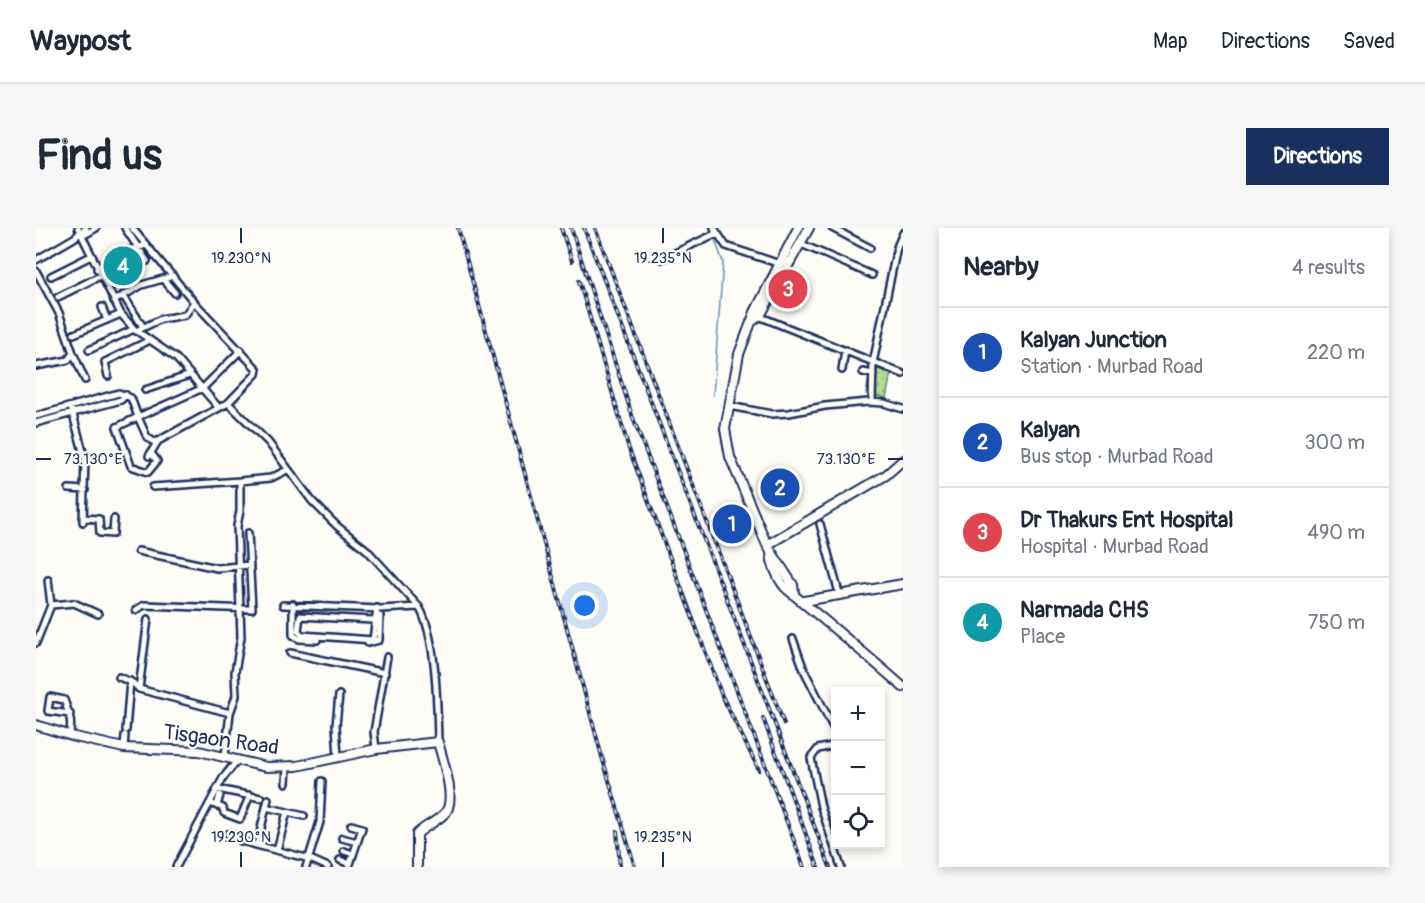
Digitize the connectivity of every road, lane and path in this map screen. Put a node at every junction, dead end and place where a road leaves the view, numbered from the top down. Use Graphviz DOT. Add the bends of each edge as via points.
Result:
graph roads {
  1 [pos="96,228"];
  2 [pos="125,228"];
  3 [pos="132,228"];
  4 [pos="798,228"];
  5 [pos="809,228"];
  6 [pos="832,228"];
  7 [pos="82,231"];
  8 [pos="715,231"];
  9 [pos="903,233"];
  10 [pos="793,239"];
  11 [pos="801,243"];
  12 [pos="146,244"];
  13 [pos="138,248"];
  14 [pos="870,248"];
  15 [pos="91,256"];
  16 [pos="662,259"];
  17 [pos="36,260"];
  18 [pos="147,261"];
  19 [pos="780,264"];
  20 [pos="97,269"];
  21 [pos="36,271"];
  22 [pos="872,275"];
  23 [pos="51,276"];
  24 [pos="100,276"];
  25 [pos="173,276"];
  26 [pos="163,279"];
  27 [pos="176,293"];
  28 [pos="123,295"];
  29 [pos="58,297"];
  30 [pos="114,301"];
  31 [pos="194,302"];
  32 [pos="102,307"];
  33 [pos="121,314"];
  34 [pos="756,317"];
  35 [pos="107,320"];
  36 [pos="143,327"];
  37 [pos="135,330"];
  38 [pos="74,334"];
  39 [pos="150,340"];
  40 [pos="89,350"];
  41 [pos="241,350"];
  42 [pos="845,350"];
  43 [pos="74,353"];
  44 [pos="873,363"];
  45 [pos="36,366"];
  46 [pos="842,370"];
  47 [pos="863,372"];
  48 [pos="873,374"];
  49 [pos="903,374"];
  50 [pos="190,375"];
  51 [pos="108,376"];
  52 [pos="85,380"];
  53 [pos="203,388"];
  54 [pos="145,390"];
  55 [pos="126,395"];
  56 [pos="98,399"];
  57 [pos="872,402"];
  58 [pos="228,403"];
  59 [pos="101,406"];
  60 [pos="729,406"];
  61 [pos="72,407"];
  62 [pos="219,408"];
  63 [pos="903,409"];
  64 [pos="74,414"];
  65 [pos="36,416"];
  66 [pos="137,417"];
  67 [pos="36,423"];
  68 [pos="158,441"];
  69 [pos="903,460"];
  70 [pos="287,470"];
  71 [pos="240,480"];
  72 [pos="153,487"];
  73 [pos="69,489"];
  74 [pos="86,490"];
  75 [pos="114,519"];
  76 [pos="820,524"];
  77 [pos="248,533"];
  78 [pos="769,548"];
  79 [pos="138,551"];
  80 [pos="250,565"];
  81 [pos="238,566"];
  82 [pos="48,580"];
  83 [pos="903,584"];
  84 [pos="839,593"];
  85 [pos="804,601"];
  86 [pos="293,604"];
  87 [pos="51,605"];
  88 [pos="283,605"];
  89 [pos="419,607"];
  90 [pos="378,608"];
  91 [pos="241,609"];
  92 [pos="136,610"];
  93 [pos="98,614"];
  94 [pos="148,619"];
  95 [pos="372,620"];
  96 [pos="793,639"];
  97 [pos="36,643"];
  98 [pos="290,653"];
  99 [pos="387,657"];
  100 [pos="385,673"];
  101 [pos="119,677"];
  102 [pos="130,681"];
  103 [pos="903,687"];
  104 [pos="139,689"];
  105 [pos="339,695"];
  106 [pos="230,713"];
  107 [pos="70,714"];
  108 [pos="831,723"];
  109 [pos="36,725"];
  110 [pos="69,736"];
  111 [pos="438,742"];
  112 [pos="831,746"];
  113 [pos="124,748"];
  114 [pos="376,749"];
  115 [pos="225,756"];
  116 [pos="338,757"];
  117 [pos="236,762"];
  118 [pos="286,767"];
  119 [pos="322,781"];
  120 [pos="286,783"];
  121 [pos="219,792"];
  122 [pos="250,795"];
  123 [pos="261,798"];
  124 [pos="268,799"];
  125 [pos="210,803"];
  126 [pos="217,806"];
  127 [pos="266,807"];
  128 [pos="286,812"];
  129 [pos="304,816"];
  130 [pos="351,825"];
  131 [pos="228,834"];
  132 [pos="342,838"];
  133 [pos="357,844"];
  134 [pos="257,845"];
  135 [pos="364,849"];
  136 [pos="277,850"];
  137 [pos="344,851"];
  138 [pos="353,854"];
  139 [pos="310,859"];
  140 [pos="340,860"];
  141 [pos="349,865"];
  142 [pos="176,867"];
  143 [pos="306,867"];
  144 [pos="328,867"];
  145 [pos="417,867"];
  146 [pos="842,867"];
  1 -- 7 [label="street"];
  2 -- 13 [label="street"];
  3 -- 12 [label="street"];
  4 -- 10 [label="street"];
  5 -- 11 [label="street"];
  6 -- 14 [label="street"];
  7 -- 15 [label="street"];
  7 -- 17 [label="street"];
  8 -- 16 [label="street"];
  8 -- 19 [label="street" via="726,246"];
  9 -- 44 [label="street"];
  10 -- 11 [label="street"];
  10 -- 19 [label="street"];
  11 -- 22 [label="street"];
  11 -- 34 [label="street"];
  12 -- 13 [label="street"];
  12 -- 25 [label="street"];
  13 -- 18 [label="street"];
  13 -- 20 [label="street" via="115,255"];
  15 -- 20 [label="street"];
  15 -- 23 [label="street"];
  19 -- 34 [label="street"];
  20 -- 24 [label="street"];
  21 -- 43 [label="street" via="59,313"];
  24 -- 29 [label="street"];
  24 -- 30 [label="street"];
  25 -- 26 [label="street"];
  25 -- 31 [label="street"];
  26 -- 27 [label="street"];
  26 -- 28 [label="street"];
  28 -- 30 [label="street"];
  28 -- 36 [label="street"];
  30 -- 33 [label="street"];
  31 -- 36 [label="street" via="185,315"];
  31 -- 41 [label="street"];
  32 -- 35 [label="street"];
  33 -- 35 [label="street"];
  33 -- 37 [label="street"];
  34 -- 42 [label="street"];
  34 -- 60 [label="street" via="739,354"];
  35 -- 38 [label="street"];
  36 -- 37 [label="street"];
  37 -- 39 [label="street"];
  37 -- 40 [label="street"];
  39 -- 50 [label="street" via="176,358"];
  39 -- 51 [label="street" via="105,362"];
  41 -- 53 [label="street"];
  41 -- 58 [label="street" via="256,365 256,374"];
  42 -- 44 [label="street"];
  42 -- 46 [label="street"];
  43 -- 45 [label="street" via="68,360"];
  43 -- 52 [label="street"];
  44 -- 48 [label="street"];
  44 -- 49 [label="street"];
  47 -- 48 [label="street"];
  48 -- 57 [label="street"];
  50 -- 53 [label="street"];
  50 -- 54 [label="street"];
  53 -- 62 [label="street"];
  53 -- 66 [label="street"];
  55 -- 56 [label="street"];
  55 -- 59 [label="street"];
  55 -- 66 [label="street" via="131,398"];
  56 -- 59 [label="street"];
  56 -- 61 [label="street"];
  57 -- 60 [label="street" via="772,414"];
  57 -- 63 [label="street"];
  58 -- 62 [label="street"];
  58 -- 70 [label="street" via="268,442"];
  59 -- 64 [label="street"];
  60 -- 78 [label="street" via="725,429 730,458"];
  61 -- 64 [label="street"];
  61 -- 65 [label="street"];
  62 -- 68 [label="street"];
  64 -- 67 [label="street"];
  64 -- 74 [label="street" via="83,447"];
  66 -- 68 [label="street" via="144,439"];
  66 -- 68 [label="street" via="116,428 129,463 148,472 157,461 150,455"];
  69 -- 78 [label="street" via="886,475"];
  70 -- 71 [label="street" via="271,478"];
  70 -- 89 [label="street" via="329,518 367,550"];
  71 -- 72 [label="street"];
  71 -- 81 [label="street"];
  73 -- 74 [label="street"];
  74 -- 75 [label="street" via="83,520 99,519 100,533 113,534"];
  76 -- 84 [label="street"];
  77 -- 80 [label="street"];
  78 -- 85 [label="street" via="787,589"];
  79 -- 81 [label="street" via="217,567"];
  80 -- 81 [label="street"];
  80 -- 91 [label="street" via="253,608"];
  81 -- 91 [label="street"];
  82 -- 87 [label="street"];
  83 -- 84 [label="street"];
  84 -- 85 [label="street"];
  85 -- 103 [label="street"];
  86 -- 88 [label="street"];
  86 -- 90 [label="street"];
  86 -- 90 [label="street" via="296,638 375,643 379,640"];
  87 -- 93 [label="street" via="74,603"];
  87 -- 97 [label="street"];
  89 -- 90 [label="street"];
  89 -- 111 [label="street" via="425,617 436,689"];
  90 -- 95 [label="street" via="373,640 302,635 297,631 300,616"];
  91 -- 92 [label="street" via="144,605"];
  91 -- 106 [label="street" via="236,696"];
  94 -- 104 [label="street"];
  96 -- 108 [label="street"];
  98 -- 100 [label="street"];
  99 -- 100 [label="street"];
  100 -- 114 [label="street" via="374,732"];
  101 -- 102 [label="street"];
  102 -- 104 [label="street"];
  102 -- 113 [label="street"];
  104 -- 106 [label="street"];
  105 -- 116 [label="street"];
  106 -- 115 [label="street"];
  107 -- 107 [label="street" via="48,711 50,697 63,699"];
  107 -- 110 [label="street"];
  109 -- 110 [label="street, Tisgaon Road"];
  110 -- 113 [label="street, Tisgaon Road"];
  111 -- 114 [label="street, Tisgaon Road"];
  111 -- 145 [label="street" via="450,806 417,834"];
  112 -- 146 [label="street" via="818,749 811,758 821,807"];
  113 -- 115 [label="street, Tisgaon Road"];
  114 -- 116 [label="street, Tisgaon Road"];
  115 -- 117 [label="street, Tisgaon Road"];
  116 -- 118 [label="street, Tisgaon Road"];
  117 -- 118 [label="street, Tisgaon Road"];
  117 -- 121 [label="street"];
  118 -- 120 [label="street"];
  119 -- 139 [label="street" via="320,822"];
  121 -- 122 [label="street"];
  121 -- 125 [label="street"];
  121 -- 126 [label="street"];
  122 -- 123 [label="street"];
  122 -- 126 [label="street" via="240,819"];
  124 -- 127 [label="street"];
  125 -- 126 [label="street"];
  125 -- 142 [label="street"];
  127 -- 128 [label="street"];
  127 -- 134 [label="street"];
  128 -- 129 [label="street"];
  128 -- 136 [label="street"];
  130 -- 133 [label="street" via="362,828"];
  131 -- 134 [label="street"];
  132 -- 133 [label="street"];
  133 -- 135 [label="street"];
  133 -- 138 [label="street"];
  134 -- 136 [label="street"];
  136 -- 139 [label="street"];
  137 -- 138 [label="street"];
  138 -- 141 [label="street"];
  139 -- 143 [label="street"];
  139 -- 144 [label="street"];
  140 -- 141 [label="street"];
}
